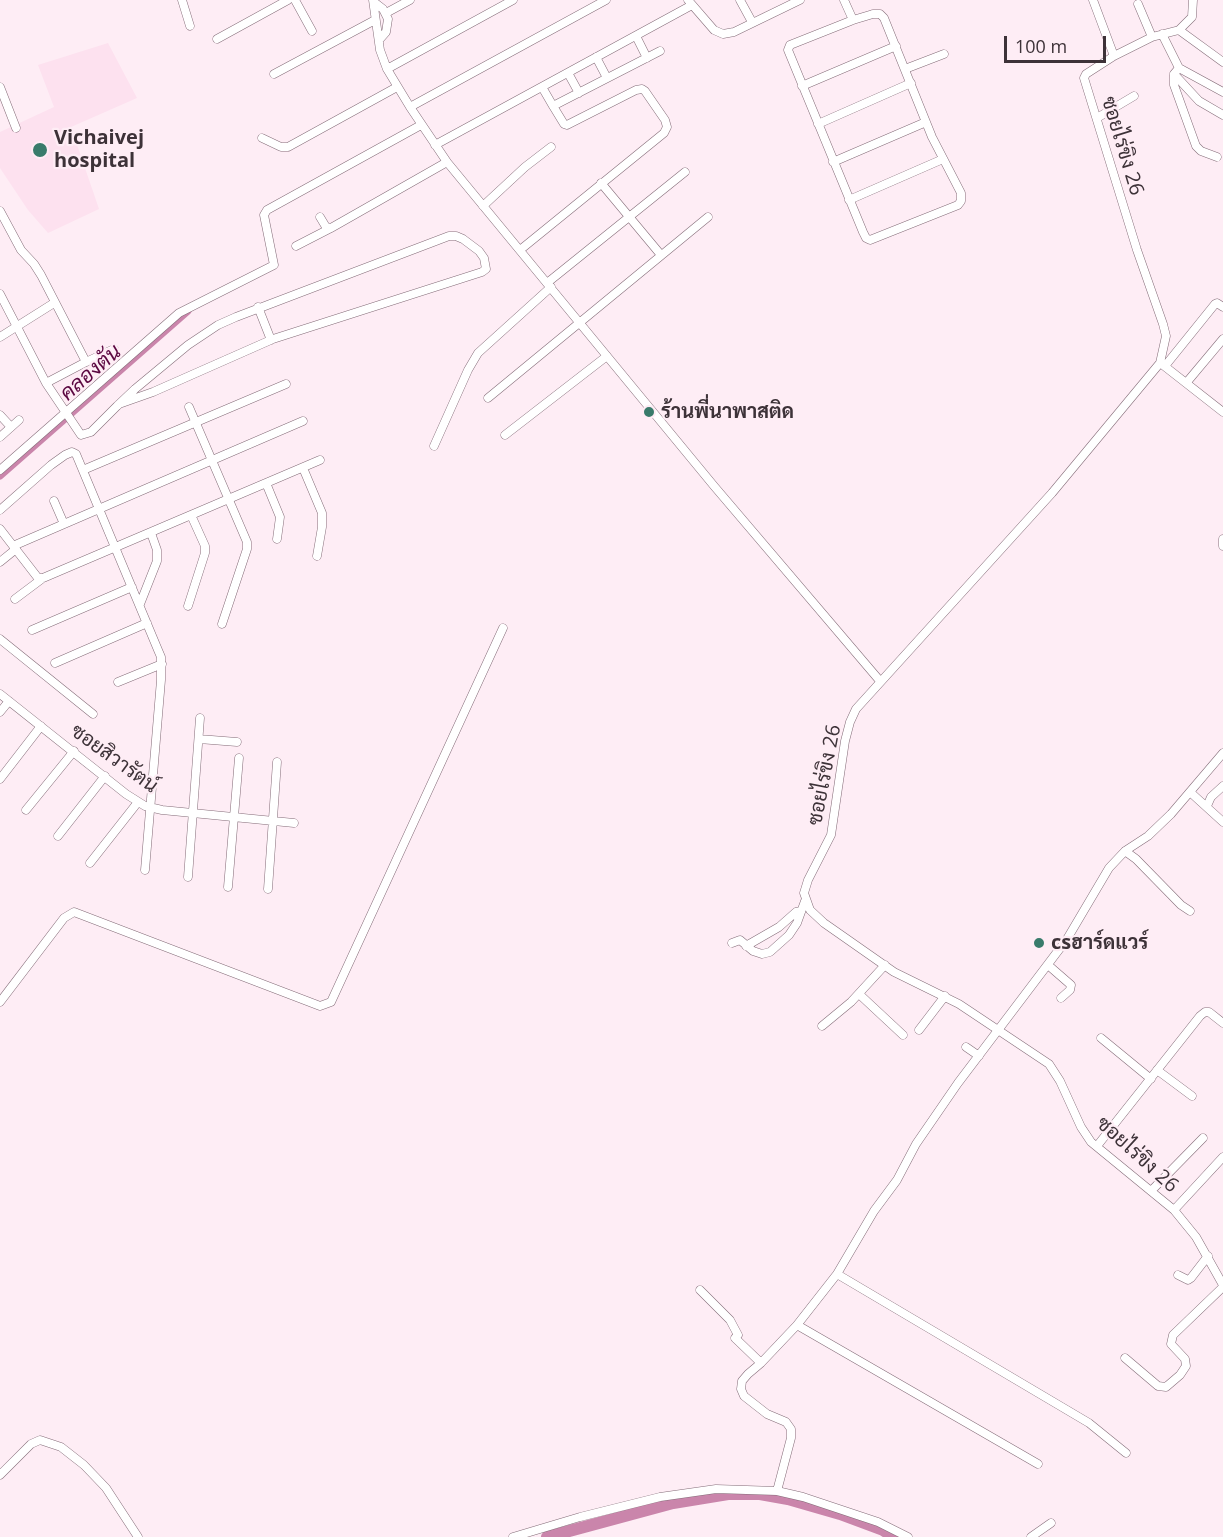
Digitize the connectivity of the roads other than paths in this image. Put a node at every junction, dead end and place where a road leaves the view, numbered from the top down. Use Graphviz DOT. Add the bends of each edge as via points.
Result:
graph roads {
  1 [pos="182,0"];
  2 [pos="288,0"];
  3 [pos="295,0"];
  4 [pos="410,0"];
  5 [pos="513,0"];
  6 [pos="606,0"];
  7 [pos="740,0"];
  8 [pos="800,0"];
  9 [pos="844,0"];
  10 [pos="1093,0"];
  11 [pos="1193,0"];
  12 [pos="373,1"];
  13 [pos="690,3"];
  14 [pos="1138,4"];
  15 [pos="386,13"];
  16 [pos="375,20"];
  17 [pos="853,20"];
  18 [pos="752,22"];
  19 [pos="190,26"];
  20 [pos="1179,30"];
  21 [pos="312,31"];
  22 [pos="1162,34"];
  23 [pos="636,36"];
  24 [pos="1152,37"];
  25 [pos="217,39"];
  26 [pos="379,40"];
  27 [pos="896,46"];
  28 [pos="660,51"];
  29 [pos="944,54"];
  30 [pos="1114,56"];
  31 [pos="596,57"];
  32 [pos="647,58"];
  33 [pos="1223,62"];
  34 [pos="387,69"];
  35 [pos="905,69"];
  36 [pos="1177,71"];
  37 [pos="568,73"];
  38 [pos="274,74"];
  39 [pos="607,78"];
  40 [pos="911,83"];
  41 [pos="802,86"];
  42 [pos="0,87"];
  43 [pos="397,87"];
  44 [pos="542,87"];
  45 [pos="1223,92"];
  46 [pos="579,93"];
  47 [pos="1134,96"];
  48 [pos="554,106"];
  49 [pos="410,107"];
  50 [pos="1223,115"];
  51 [pos="1097,118"];
  52 [pos="926,122"];
  53 [pos="818,124"];
  54 [pos="421,125"];
  55 [pos="16,128"];
  56 [pos="262,138"];
  57 [pos="435,146"];
  58 [pos="551,147"];
  59 [pos="1217,156"];
  60 [pos="943,159"];
  61 [pos="447,162"];
  62 [pos="833,162"];
  63 [pos="685,172"];
  64 [pos="601,183"];
  65 [pos="849,200"];
  66 [pos="483,206"];
  67 [pos="0,211"];
  68 [pos="320,217"];
  69 [pos="708,217"];
  70 [pos="629,218"];
  71 [pos="331,228"];
  72 [pos="296,246"];
  73 [pos="520,250"];
  74 [pos="661,255"];
  75 [pos="549,285"];
  76 [pos="0,294"];
  77 [pos="54,303"];
  78 [pos="258,307"];
  79 [pos="1223,307"];
  80 [pos="579,322"];
  81 [pos="16,325"];
  82 [pos="0,337"];
  83 [pos="1223,339"];
  84 [pos="272,340"];
  85 [pos="114,349"];
  86 [pos="607,357"];
  87 [pos="86,362"];
  88 [pos="1162,363"];
  89 [pos="1187,382"];
  90 [pos="46,383"];
  91 [pos="286,384"];
  92 [pos="488,398"];
  93 [pos="119,404"];
  94 [pos="189,407"];
  95 [pos="1223,412"];
  96 [pos="66,415"];
  97 [pos="0,416"];
  98 [pos="19,420"];
  99 [pos="303,421"];
  100 [pos="196,423"];
  101 [pos="11,427"];
  102 [pos="505,435"];
  103 [pos="0,438"];
  104 [pos="434,446"];
  105 [pos="213,459"];
  106 [pos="320,460"];
  107 [pos="303,468"];
  108 [pos="0,470"];
  109 [pos="83,470"];
  110 [pos="266,483"];
  111 [pos="228,499"];
  112 [pos="54,501"];
  113 [pos="99,508"];
  114 [pos="0,510"];
  115 [pos="191,515"];
  116 [pos="64,524"];
  117 [pos="0,529"];
  118 [pos="151,532"];
  119 [pos="277,539"];
  120 [pos="1223,539"];
  121 [pos="1223,546"];
  122 [pos="15,548"];
  123 [pos="116,548"];
  124 [pos="316,556"];
  125 [pos="0,562"];
  126 [pos="43,578"];
  127 [pos="132,587"];
  128 [pos="15,599"];
  129 [pos="140,604"];
  130 [pos="188,606"];
  131 [pos="147,623"];
  132 [pos="222,624"];
  133 [pos="503,628"];
  134 [pos="32,630"];
  135 [pos="0,639"];
  136 [pos="55,663"];
  137 [pos="162,664"];
  138 [pos="880,681"];
  139 [pos="118,682"];
  140 [pos="0,694"];
  141 [pos="9,701"];
  142 [pos="0,712"];
  143 [pos="93,714"];
  144 [pos="200,718"];
  145 [pos="41,726"];
  146 [pos="199,739"];
  147 [pos="237,742"];
  148 [pos="74,751"];
  149 [pos="1223,753"];
  150 [pos="239,758"];
  151 [pos="277,762"];
  152 [pos="105,776"];
  153 [pos="0,778"];
  154 [pos="1223,786"];
  155 [pos="1192,794"];
  156 [pos="138,802"];
  157 [pos="1205,805"];
  158 [pos="150,808"];
  159 [pos="26,810"];
  160 [pos="193,814"];
  161 [pos="233,817"];
  162 [pos="274,821"];
  163 [pos="1223,822"];
  164 [pos="294,823"];
  165 [pos="58,836"];
  166 [pos="1130,855"];
  167 [pos="90,863"];
  168 [pos="146,870"];
  169 [pos="188,877"];
  170 [pos="228,887"];
  171 [pos="268,889"];
  172 [pos="806,901"];
  173 [pos="801,911"];
  174 [pos="1190,911"];
  175 [pos="732,943"];
  176 [pos="747,946"];
  177 [pos="885,965"];
  178 [pos="1052,969"];
  179 [pos="859,994"];
  180 [pos="945,996"];
  181 [pos="1061,998"];
  182 [pos="0,1002"];
  183 [pos="1223,1023"];
  184 [pos="822,1026"];
  185 [pos="919,1030"];
  186 [pos="1001,1033"];
  187 [pos="903,1035"];
  188 [pos="1101,1038"];
  189 [pos="966,1047"];
  190 [pos="979,1056"];
  191 [pos="1157,1070"];
  192 [pos="1151,1079"];
  193 [pos="1192,1096"];
  194 [pos="1203,1138"];
  195 [pos="1097,1146"];
  196 [pos="1223,1157"];
  197 [pos="1151,1191"];
  198 [pos="1174,1210"];
  199 [pos="1208,1257"];
  200 [pos="837,1274"];
  201 [pos="1178,1275"];
  202 [pos="1223,1286"];
  203 [pos="700,1290"];
  204 [pos="799,1327"];
  205 [pos="1125,1358"];
  206 [pos="761,1363"];
  207 [pos="1126,1453"];
  208 [pos="1038,1464"];
  209 [pos="0,1475"];
  210 [pos="777,1491"];
  211 [pos="1051,1523"];
  212 [pos="138,1537"];
  213 [pos="513,1537"];
  214 [pos="908,1537"];
  215 [pos="1031,1537"];
  1 -- 19 [label="street"];
  2 -- 25 [label="street"];
  3 -- 21 [label="street"];
  4 -- 15 [label="street"];
  5 -- 34 [label="street"];
  6 -- 49 [label="street"];
  7 -- 18 [label="street"];
  8 -- 18 [label="street"];
  9 -- 17 [label="street"];
  10 -- 30 [label="street"];
  11 -- 20 [label="street" via="1192,17"];
  12 -- 15 [label="street"];
  12 -- 16 [label="street"];
  13 -- 18 [label="street" via="714,30 723,34"];
  13 -- 23 [label="street"];
  14 -- 24 [label="street"];
  15 -- 26 [label="street" via="388,26"];
  16 -- 26 [label="street"];
  16 -- 38 [label="street"];
  17 -- 27 [label="street" via="880,14"];
  17 -- 41 [label="street" via="790,45 788,50"];
  20 -- 22 [label="street, ซอยไร่ขิง 26"];
  20 -- 33 [label="street"];
  22 -- 24 [label="street, ซอยไร่ขิง 26"];
  22 -- 36 [label="street"];
  23 -- 31 [label="street"];
  23 -- 32 [label="street"];
  24 -- 30 [label="street, ซอยไร่ขิง 26"];
  26 -- 34 [label="street"];
  27 -- 35 [label="street"];
  27 -- 41 [label="street"];
  28 -- 32 [label="street"];
  29 -- 35 [label="street"];
  30 -- 51 [label="street, ซอยไร่ขิง 26" via="1084,78"];
  31 -- 37 [label="street"];
  31 -- 39 [label="street"];
  32 -- 39 [label="street"];
  34 -- 43 [label="street"];
  35 -- 40 [label="street"];
  36 -- 45 [label="street"];
  36 -- 50 [label="street" via="1199,101"];
  36 -- 59 [label="street" via="1175,90 1196,146"];
  37 -- 44 [label="street"];
  37 -- 46 [label="street"];
  39 -- 46 [label="street"];
  40 -- 52 [label="street"];
  40 -- 53 [label="street"];
  41 -- 53 [label="street"];
  42 -- 55 [label="street"];
  43 -- 49 [label="street"];
  43 -- 56 [label="street" via="288,147"];
  44 -- 48 [label="street"];
  44 -- 57 [label="street"];
  46 -- 48 [label="street"];
  47 -- 51 [label="street"];
  48 -- 64 [label="street" via="567,125 642,89 664,120 664,133"];
  49 -- 54 [label="street"];
  51 -- 88 [label="street, ซอยไร่ขิง 26" via="1163,324 1166,336"];
  52 -- 60 [label="street"];
  52 -- 62 [label="street"];
  53 -- 62 [label="street"];
  54 -- 57 [label="street"];
  54 -- 96 [label="street" via="267,210 264,215 274,265 179,313"];
  57 -- 61 [label="street"];
  58 -- 66 [label="street"];
  60 -- 65 [label="street"];
  60 -- 65 [label="street" via="961,193 958,205 870,240 862,232"];
  61 -- 66 [label="street"];
  61 -- 71 [label="street"];
  62 -- 65 [label="street"];
  63 -- 70 [label="street"];
  64 -- 70 [label="street"];
  64 -- 73 [label="street"];
  66 -- 73 [label="street"];
  67 -- 77 [label="street"];
  68 -- 71 [label="street"];
  69 -- 74 [label="street"];
  70 -- 74 [label="street"];
  70 -- 75 [label="street"];
  71 -- 72 [label="street"];
  73 -- 75 [label="street"];
  74 -- 80 [label="street"];
  75 -- 80 [label="street"];
  75 -- 104 [label="street" via="478,353"];
  76 -- 81 [label="street"];
  77 -- 81 [label="street"];
  77 -- 87 [label="street"];
  78 -- 84 [label="street"];
  78 -- 84 [label="street" via="449,236 463,238 484,258 486,269 482,272"];
  78 -- 93 [label="street" via="201,335"];
  79 -- 88 [label="street" via="1215,304"];
  80 -- 86 [label="street"];
  80 -- 92 [label="street"];
  81 -- 82 [label="street"];
  81 -- 90 [label="street"];
  83 -- 89 [label="street"];
  84 -- 93 [label="street"];
  85 -- 87 [label="street"];
  86 -- 102 [label="street"];
  86 -- 138 [label="street"];
  87 -- 90 [label="street"];
  88 -- 89 [label="street"];
  88 -- 138 [label="street, ซอยไร่ขิง 26" via="1052,493"];
  89 -- 95 [label="street"];
  90 -- 96 [label="street"];
  91 -- 100 [label="street"];
  93 -- 96 [label="street" via="86,434 81,435"];
  94 -- 100 [label="street"];
  96 -- 108 [label="street"];
  97 -- 101 [label="street"];
  98 -- 101 [label="street"];
  99 -- 105 [label="street"];
  100 -- 105 [label="street"];
  100 -- 109 [label="street"];
  101 -- 103 [label="street"];
  105 -- 111 [label="street"];
  105 -- 113 [label="street"];
  106 -- 107 [label="street"];
  107 -- 110 [label="street"];
  107 -- 124 [label="street" via="322,513"];
  109 -- 113 [label="street"];
  109 -- 114 [label="street" via="76,454 65,455"];
  110 -- 111 [label="street"];
  110 -- 119 [label="street" via="280,517"];
  111 -- 115 [label="street"];
  111 -- 132 [label="street" via="247,549"];
  112 -- 116 [label="street"];
  113 -- 116 [label="street"];
  113 -- 123 [label="street"];
  115 -- 118 [label="street"];
  115 -- 130 [label="street" via="205,553"];
  116 -- 122 [label="street"];
  117 -- 122 [label="street"];
  118 -- 123 [label="street"];
  118 -- 129 [label="street" via="157,561"];
  120 -- 121 [label="street"];
  122 -- 125 [label="street"];
  122 -- 126 [label="street" via="38,578"];
  123 -- 126 [label="street"];
  123 -- 127 [label="street"];
  126 -- 128 [label="street"];
  127 -- 129 [label="street"];
  127 -- 134 [label="street"];
  129 -- 131 [label="street"];
  131 -- 136 [label="street"];
  131 -- 137 [label="street"];
  133 -- 182 [label="street" via="331,1002 320,1006 74,912 64,918"];
  135 -- 143 [label="street"];
  137 -- 139 [label="street"];
  137 -- 158 [label="street"];
  138 -- 172 [label="street, ซอยไร่ขิง 26" via="850,722 831,835 805,887"];
  140 -- 141 [label="street, ซอยสิวารัตน์"];
  141 -- 142 [label="street"];
  141 -- 145 [label="street, ซอยสิวารัตน์"];
  144 -- 146 [label="street"];
  145 -- 148 [label="street, ซอยสิวารัตน์"];
  145 -- 153 [label="street"];
  146 -- 147 [label="street"];
  146 -- 160 [label="street"];
  148 -- 152 [label="street, ซอยสิวารัตน์"];
  148 -- 159 [label="street"];
  149 -- 155 [label="street"];
  150 -- 161 [label="street"];
  151 -- 162 [label="street"];
  152 -- 156 [label="street, ซอยสิวารัตน์"];
  152 -- 165 [label="street"];
  154 -- 157 [label="street"];
  155 -- 157 [label="street"];
  155 -- 166 [label="street"];
  156 -- 158 [label="street, ซอยสิวารัตน์"];
  156 -- 167 [label="street"];
  157 -- 163 [label="street"];
  158 -- 160 [label="street, ซอยสิวารัตน์"];
  158 -- 168 [label="street"];
  160 -- 161 [label="street, ซอยสิวารัตน์"];
  160 -- 169 [label="street"];
  161 -- 162 [label="street, ซอยสิวารัตน์"];
  161 -- 170 [label="street"];
  162 -- 164 [label="street, ซอยสิวารัตน์"];
  162 -- 171 [label="street"];
  166 -- 174 [label="street"];
  166 -- 178 [label="street" via="1109,868"];
  172 -- 173 [label="street"];
  172 -- 177 [label="street, ซอยไร่ขิง 26" via="824,923"];
  173 -- 176 [label="street"];
  173 -- 176 [label="street" via="789,935 770,951 762,954"];
  175 -- 176 [label="street" via="740,940"];
  177 -- 179 [label="street"];
  177 -- 180 [label="street, ซอยไร่ขิง 26"];
  178 -- 181 [label="street" via="1071,985"];
  178 -- 186 [label="street"];
  179 -- 184 [label="street"];
  179 -- 187 [label="street"];
  180 -- 185 [label="street"];
  180 -- 186 [label="street, ซอยไร่ขิง 26"];
  183 -- 191 [label="street" via="1205,1012"];
  186 -- 190 [label="street"];
  186 -- 195 [label="street, ซอยไร่ขิง 26" via="1049,1064 1081,1127"];
  188 -- 192 [label="street"];
  189 -- 190 [label="street"];
  190 -- 200 [label="street" via="916,1144"];
  191 -- 192 [label="street"];
  191 -- 193 [label="street"];
  192 -- 195 [label="street"];
  194 -- 197 [label="street"];
  195 -- 197 [label="street, ซอยไร่ขิง 26"];
  196 -- 198 [label="street"];
  197 -- 198 [label="street, ซอยไร่ขิง 26"];
  198 -- 199 [label="street, ซอยไร่ขิง 26"];
  199 -- 201 [label="street" via="1188,1280"];
  199 -- 202 [label="street, ซอยไร่ขิง 26"];
  200 -- 204 [label="street"];
  200 -- 207 [label="street" via="1089,1423"];
  202 -- 205 [label="street" via="1173,1335 1171,1344 1185,1359 1186,1366 1167,1387 1158,1386"];
  203 -- 206 [label="street" via="730,1320 738,1335 735,1338"];
  204 -- 206 [label="street"];
  204 -- 208 [label="street"];
  206 -- 210 [label="street" via="742,1381 741,1389 751,1403 786,1422 791,1429"];
  209 -- 212 [label="street" via="31,1444 40,1440 61,1447 106,1488"];
  210 -- 213 [label="street" via="716,1489 670,1495"];
  210 -- 214 [label="street" via="835,1506"];
  211 -- 215 [label="street"];
}
